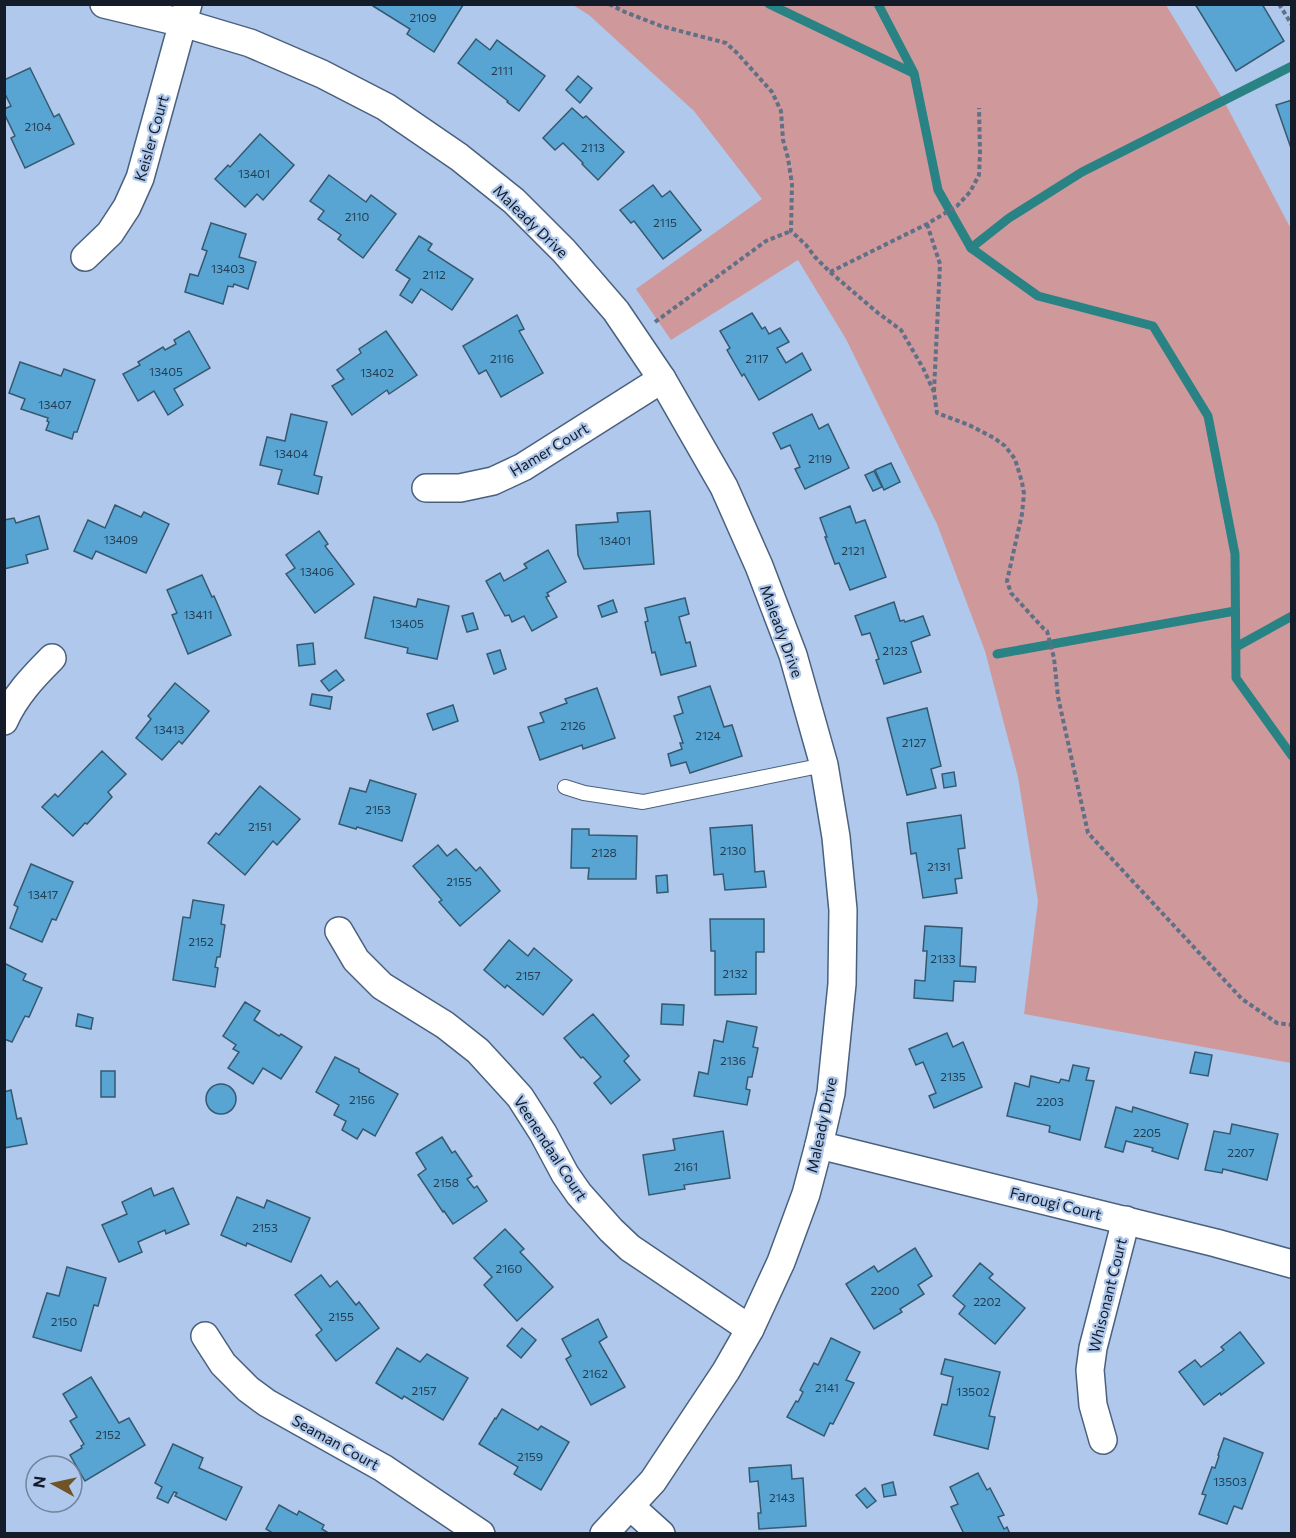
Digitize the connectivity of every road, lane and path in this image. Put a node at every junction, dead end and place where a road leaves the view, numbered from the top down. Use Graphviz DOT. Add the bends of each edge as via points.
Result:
graph roads {
  1 [pos="104,4"];
  2 [pos="609,4"];
  3 [pos="1279,4"];
  4 [pos="186,14"];
  5 [pos="1292,25"];
  6 [pos="979,108"];
  7 [pos="929,223"];
  8 [pos="791,231"];
  9 [pos="86,257"];
  10 [pos="830,272"];
  11 [pos="634,338"];
  12 [pos="663,379"];
  13 [pos="934,392"];
  14 [pos="426,488"];
  15 [pos="52,658"];
  16 [pos="4,721"];
  17 [pos="824,765"];
  18 [pos="565,787"];
  19 [pos="339,931"];
  20 [pos="1292,1025"];
  21 [pos="819,1145"];
  22 [pos="1126,1220"];
  23 [pos="1292,1264"];
  24 [pos="750,1329"];
  25 [pos="205,1335"];
  26 [pos="1103,1440"];
  27 [pos="630,1506"];
  28 [pos="481,1533"];
  29 [pos="604,1533"];
  30 [pos="661,1533"];
  1 -- 4 [label="street, Maleady Drive"];
  2 -- 8 [label="path" via="662,26 726,43 771,92 780,111 792,184"];
  3 -- 5 [label="path"];
  4 -- 9 [label="street, Keisler Court" via="140,178 116,225"];
  4 -- 11 [label="street, Maleady Drive" via="386,107 459,157 514,201 564,251"];
  6 -- 7 [label="path" via="979,175 957,206"];
  7 -- 10 [label="path"];
  7 -- 13 [label="path" via="940,264"];
  8 -- 10 [label="path"];
  8 -- 11 [label="path" via="766,241"];
  10 -- 13 [label="path" via="901,330"];
  11 -- 12 [label="street, Maleady Drive"];
  12 -- 14 [label="street, Hamer Court" via="523,467 460,488"];
  12 -- 17 [label="street, Maleady Drive" via="724,487 759,566 793,655"];
  13 -- 20 [label="path" via="937,413 994,438 1015,459 1024,494 1007,581 1011,593 1047,631 1088,833 1242,999 1277,1023"];
  15 -- 16 [label="street" via="26,684"];
  17 -- 18 [label="lane" via="644,802"];
  17 -- 21 [label="street, Maleady Drive" via="842,899 843,973 831,1093"];
  19 -- 24 [label="street, Veenendaal Court" via="356,960 382,986 445,1025 478,1051 520,1097 565,1174 611,1230 630,1248"];
  21 -- 22 [label="street, Farougi Court"];
  21 -- 24 [label="street, Maleady Drive" via="781,1263"];
  22 -- 23 [label="street, Farougi Court"];
  22 -- 26 [label="street, Whisonant Court" via="1090,1370 1093,1405"];
  24 -- 27 [label="street, Maleady Drive" via="653,1481"];
  25 -- 28 [label="street, Seaman Court" via="223,1364 261,1399 383,1468"];
  27 -- 29 [label="street, Maleady Drive"];
  27 -- 30 [label="street"];
}
